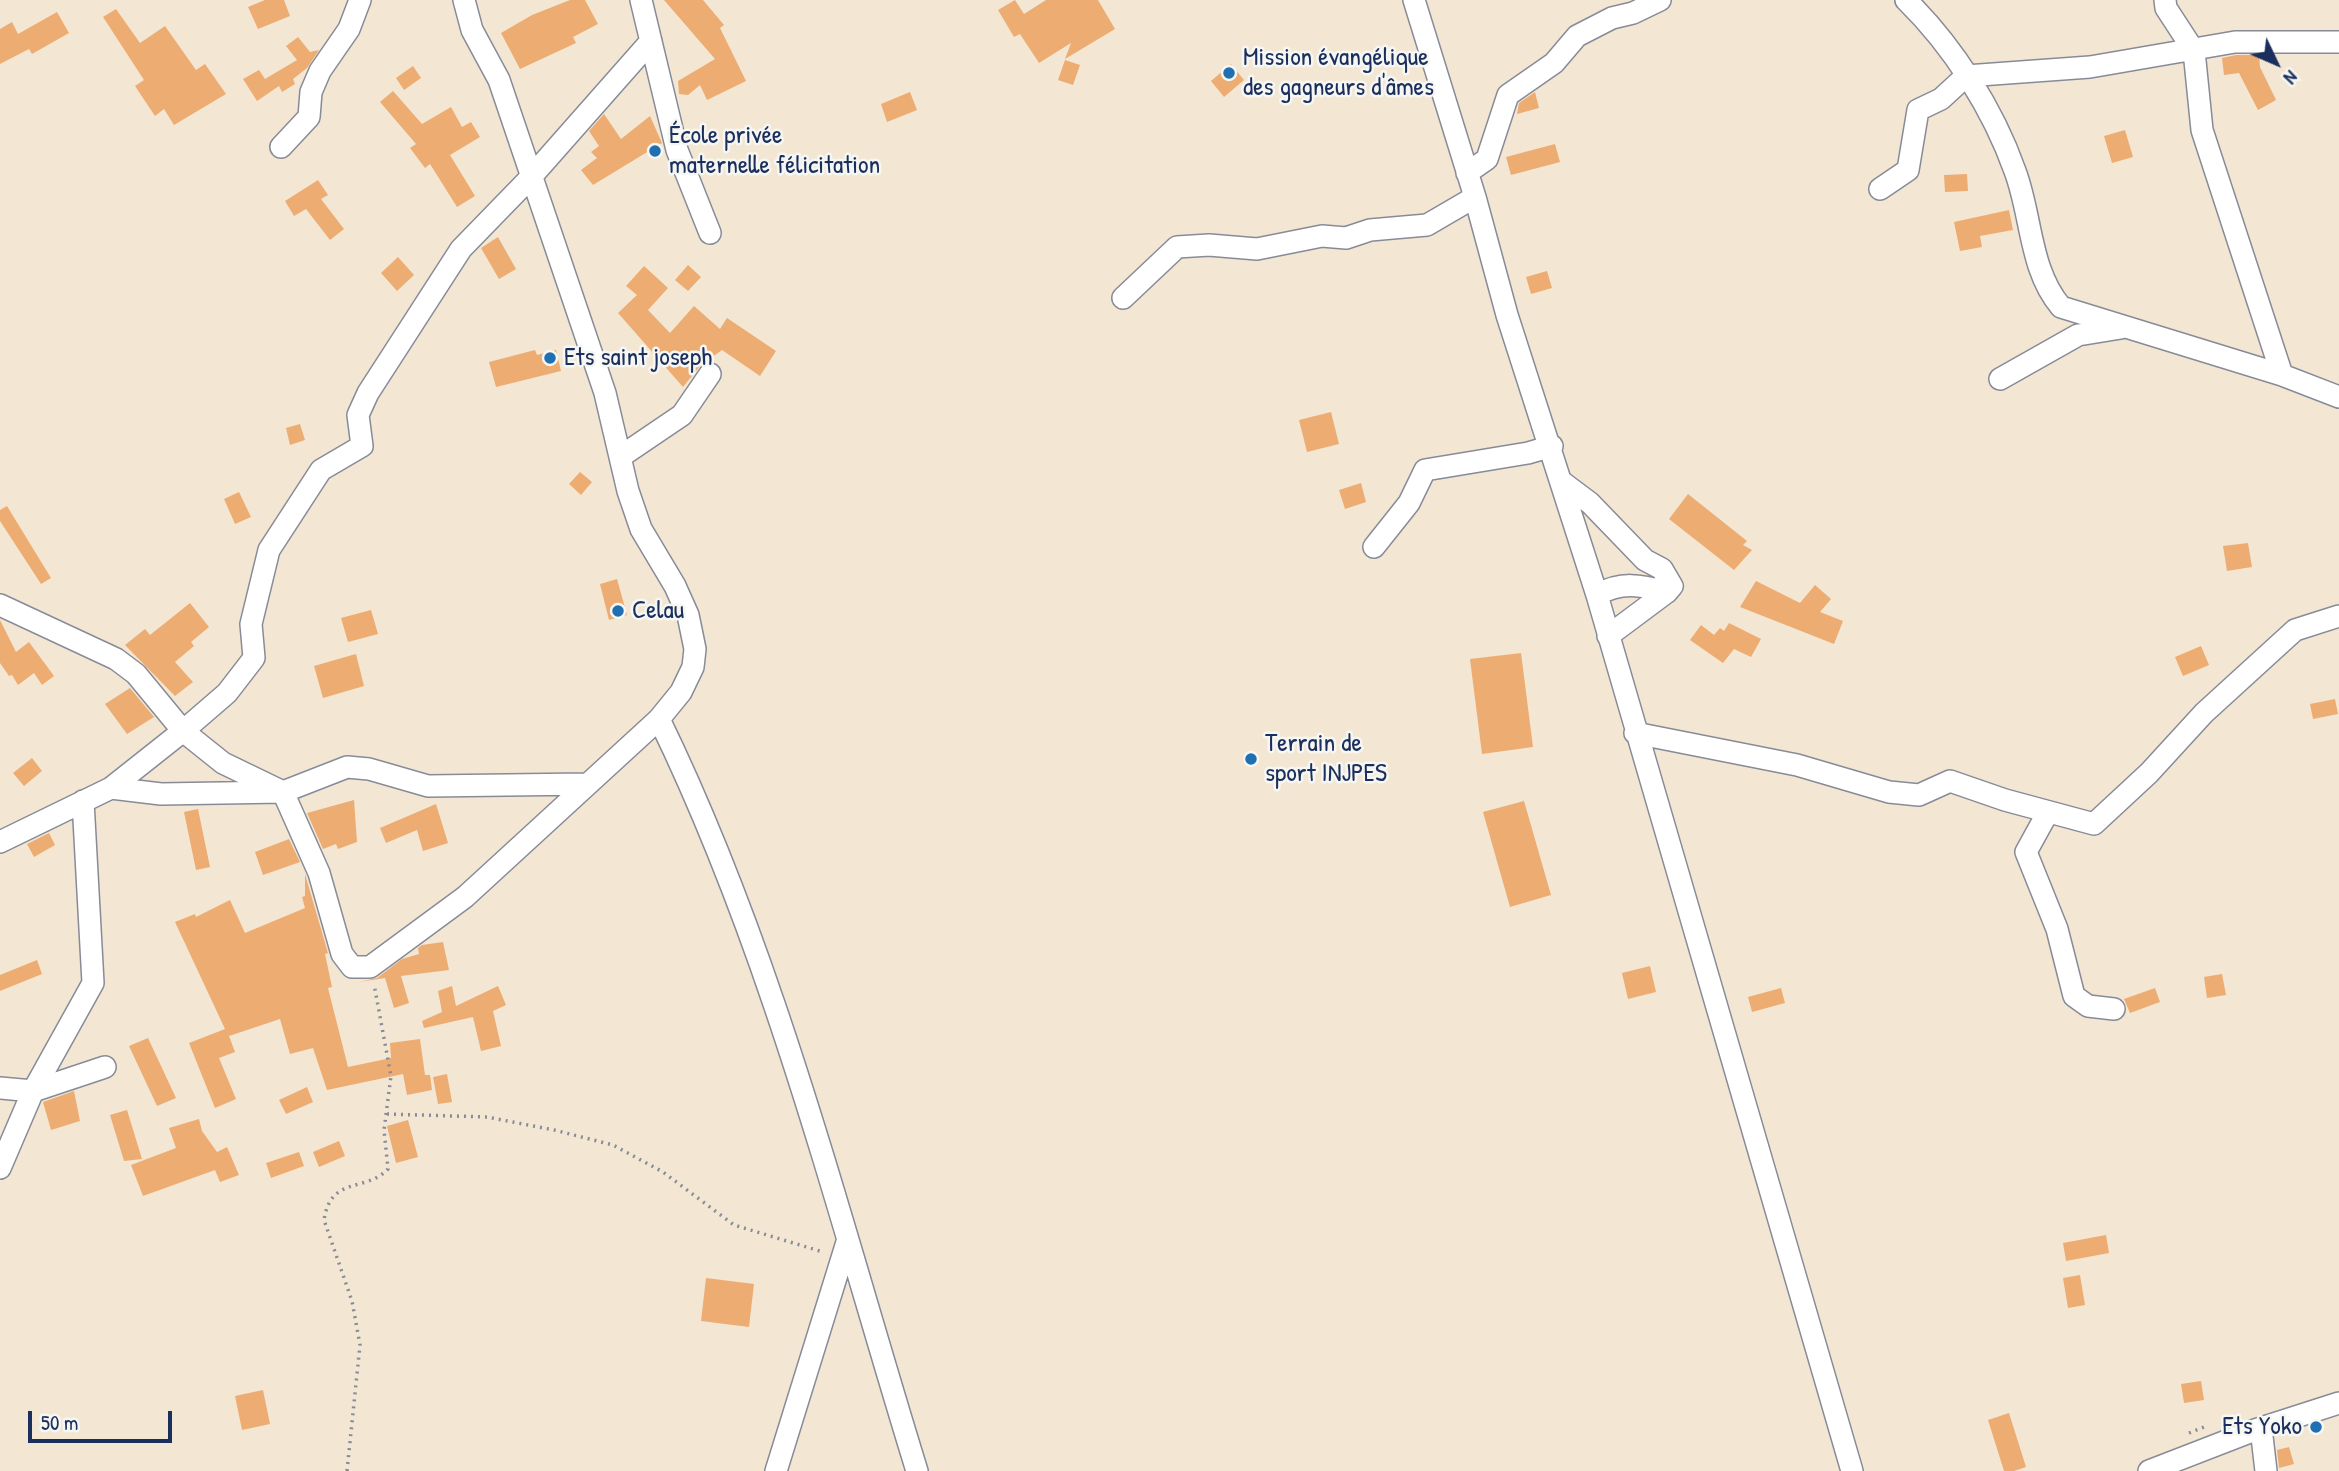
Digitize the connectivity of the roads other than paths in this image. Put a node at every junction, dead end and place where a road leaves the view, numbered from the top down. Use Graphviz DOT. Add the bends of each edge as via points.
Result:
graph roads {
  1 [pos="360,0"];
  2 [pos="464,0"];
  3 [pos="641,0"];
  4 [pos="1414,0"];
  5 [pos="1660,0"];
  6 [pos="1906,0"];
  7 [pos="2165,0"];
  8 [pos="651,41"];
  9 [pos="2339,42"];
  10 [pos="2194,51"];
  11 [pos="1966,76"];
  12 [pos="281,147"];
  13 [pos="1467,173"];
  14 [pos="531,177"];
  15 [pos="1880,189"];
  16 [pos="1475,197"];
  17 [pos="710,233"];
  18 [pos="1124,298"];
  19 [pos="2126,327"];
  20 [pos="710,374"];
  21 [pos="2282,375"];
  22 [pos="2000,379"];
  23 [pos="2339,397"];
  24 [pos="1552,446"];
  25 [pos="620,457"];
  26 [pos="1562,482"];
  27 [pos="1374,547"];
  28 [pos="1667,592"];
  29 [pos="1597,596"];
  30 [pos="0,605"];
  31 [pos="2339,616"];
  32 [pos="1608,636"];
  33 [pos="659,719"];
  34 [pos="183,731"];
  35 [pos="1635,733"];
  36 [pos="586,784"];
  37 [pos="111,788"];
  38 [pos="283,792"];
  39 [pos="83,802"];
  40 [pos="2049,812"];
  41 [pos="0,842"];
  42 [pos="2114,1009"];
  43 [pos="105,1067"];
  44 [pos="0,1088"];
  45 [pos="33,1091"];
  46 [pos="5,1138"];
  47 [pos="0,1168"];
  48 [pos="844,1249"];
  49 [pos="2339,1403"];
  50 [pos="2258,1429"];
  51 [pos="776,1471"];
  52 [pos="917,1471"];
  53 [pos="1853,1471"];
  54 [pos="2149,1471"];
  55 [pos="2266,1471"];
  1 -- 12 [label="street" via="349,29 320,71 309,117"];
  2 -- 14 [label="street" via="472,30 499,80"];
  3 -- 8 [label="street"];
  4 -- 13 [label="street"];
  5 -- 13 [label="street" via="1577,36 1554,62 1508,95 1487,159"];
  6 -- 11 [label="street" via="1934,27"];
  7 -- 10 [label="street"];
  8 -- 14 [label="street"];
  8 -- 17 [label="street" via="677,150"];
  9 -- 10 [label="street" via="2235,42"];
  10 -- 11 [label="street" via="2090,67"];
  10 -- 21 [label="street" via="2202,130"];
  11 -- 15 [label="street" via="1941,99 1918,110 1908,170"];
  11 -- 19 [label="street" via="2016,173 2049,292 2062,307"];
  13 -- 16 [label="street"];
  14 -- 25 [label="street" via="605,393"];
  14 -- 34 [label="street" via="461,249 368,393 358,415 362,446 321,470 269,550 251,624 254,658 227,693"];
  16 -- 18 [label="street" via="1427,225 1370,230 1346,238 1322,236 1258,249 1177,247"];
  16 -- 24 [label="street" via="1507,315"];
  19 -- 21 [label="street"];
  19 -- 22 [label="street" via="2078,335"];
  20 -- 25 [label="street" via="682,415"];
  21 -- 23 [label="street"];
  24 -- 26 [label="street"];
  24 -- 27 [label="street" via="1425,470 1409,503"];
  25 -- 33 [label="street" via="642,529 688,615 695,649 693,667 681,692"];
  26 -- 28 [label="street" via="1590,503 1645,560 1662,569 1672,586"];
  26 -- 29 [label="street"];
  28 -- 29 [label="street" via="1625,584"];
  28 -- 32 [label="street"];
  29 -- 32 [label="street"];
  30 -- 34 [label="street" via="116,659 136,674"];
  31 -- 40 [label="street" via="2295,630 2094,824"];
  32 -- 35 [label="street"];
  33 -- 36 [label="street"];
  33 -- 48 [label="street" via="744,916 784,1032"];
  34 -- 37 [label="street"];
  34 -- 38 [label="street" via="223,763"];
  35 -- 40 [label="street" via="1797,765 1889,792 1919,795 1950,781"];
  35 -- 53 [label="street"];
  36 -- 38 [label="street" via="428,786 347,767"];
  36 -- 38 [label="street" via="465,897 370,967 352,967 342,954 319,873"];
  37 -- 38 [label="street" via="161,794"];
  37 -- 39 [label="street"];
  39 -- 41 [label="street"];
  39 -- 45 [label="street" via="93,983"];
  40 -- 42 [label="street" via="2026,852 2057,929 2074,996 2088,1006"];
  43 -- 45 [label="street"];
  44 -- 45 [label="street"];
  45 -- 46 [label="street"];
  46 -- 47 [label="street"];
  48 -- 51 [label="street"];
  48 -- 52 [label="street"];
  49 -- 50 [label="street"];
  50 -- 54 [label="street"];
  50 -- 55 [label="street"];
}
